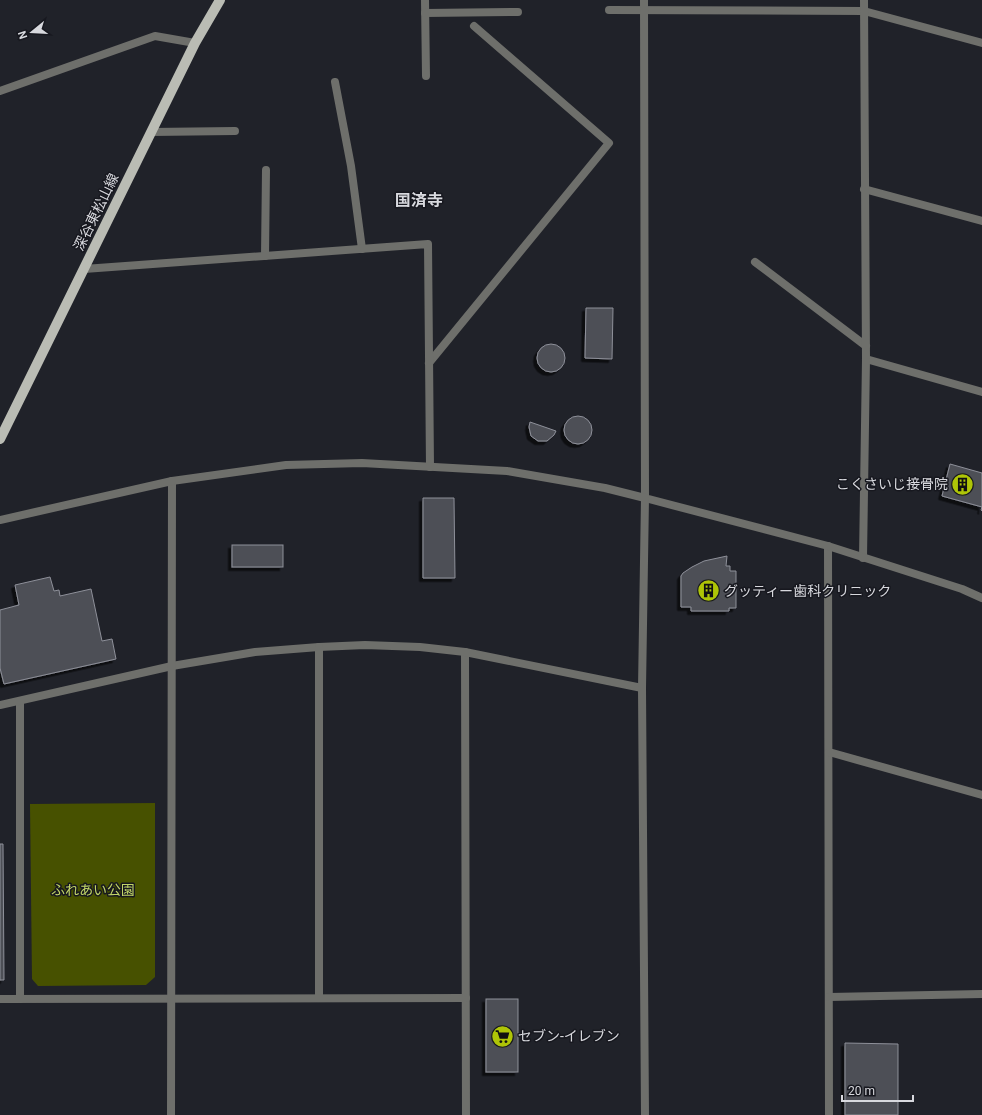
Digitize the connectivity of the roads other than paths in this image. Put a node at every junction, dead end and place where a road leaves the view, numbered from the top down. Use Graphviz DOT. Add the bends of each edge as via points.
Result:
graph roads {
  1 [pos="220,0"];
  2 [pos="425,0"];
  3 [pos="644,0"];
  4 [pos="864,0"];
  5 [pos="609,10"];
  6 [pos="644,10"];
  7 [pos="864,11"];
  8 [pos="518,12"];
  9 [pos="425,13"];
  10 [pos="474,26"];
  11 [pos="195,43"];
  12 [pos="982,43"];
  13 [pos="426,76"];
  14 [pos="335,82"];
  15 [pos="0,91"];
  16 [pos="235,131"];
  17 [pos="151,132"];
  18 [pos="266,170"];
  19 [pos="864,189"];
  20 [pos="982,221"];
  21 [pos="362,249"];
  22 [pos="265,256"];
  23 [pos="754,262"];
  24 [pos="84,269"];
  25 [pos="866,346"];
  26 [pos="866,359"];
  27 [pos="429,363"];
  28 [pos="982,392"];
  29 [pos="0,439"];
  30 [pos="430,466"];
  31 [pos="172,481"];
  32 [pos="645,498"];
  33 [pos="0,520"];
  34 [pos="828,546"];
  35 [pos="863,558"];
  36 [pos="982,598"];
  37 [pos="319,647"];
  38 [pos="465,652"];
  39 [pos="172,666"];
  40 [pos="642,688"];
  41 [pos="20,701"];
  42 [pos="0,705"];
  43 [pos="829,752"];
  44 [pos="982,795"];
  45 [pos="982,994"];
  46 [pos="829,997"];
  47 [pos="319,998"];
  48 [pos="466,998"];
  49 [pos="0,999"];
  50 [pos="20,999"];
  51 [pos="172,999"];
  52 [pos="171,1115"];
  53 [pos="466,1115"];
  54 [pos="645,1115"];
  55 [pos="829,1115"];
  1 -- 11 [label="main road, 深谷東松山線"];
  2 -- 9 [label="street"];
  3 -- 6 [label="street"];
  4 -- 7 [label="street"];
  5 -- 6 [label="street"];
  6 -- 7 [label="street"];
  6 -- 32 [label="street"];
  7 -- 12 [label="street"];
  7 -- 19 [label="street"];
  8 -- 9 [label="street"];
  9 -- 13 [label="street"];
  10 -- 27 [label="street" via="609,143"];
  11 -- 15 [label="street" via="155,36"];
  11 -- 17 [label="main road, 深谷東松山線"];
  14 -- 21 [label="street" via="351,166"];
  16 -- 17 [label="street"];
  17 -- 24 [label="main road, 深谷東松山線"];
  18 -- 22 [label="street"];
  19 -- 20 [label="street"];
  19 -- 25 [label="street"];
  21 -- 22 [label="street"];
  21 -- 27 [label="street" via="428,244"];
  22 -- 24 [label="street"];
  23 -- 25 [label="street"];
  24 -- 29 [label="main road, 深谷東松山線"];
  25 -- 26 [label="street"];
  26 -- 28 [label="street"];
  26 -- 35 [label="street"];
  27 -- 30 [label="street"];
  30 -- 31 [label="street" via="362,463 286,466"];
  30 -- 32 [label="street" via="507,471 606,488"];
  31 -- 33 [label="street"];
  31 -- 39 [label="street"];
  32 -- 34 [label="street"];
  32 -- 40 [label="street"];
  34 -- 35 [label="street"];
  34 -- 43 [label="street"];
  35 -- 36 [label="street" via="962,588"];
  37 -- 38 [label="street" via="365,645"];
  37 -- 39 [label="street" via="255,652"];
  37 -- 47 [label="street"];
  38 -- 40 [label="street"];
  38 -- 48 [label="street"];
  39 -- 41 [label="street"];
  39 -- 51 [label="street"];
  40 -- 54 [label="street"];
  41 -- 42 [label="street"];
  41 -- 50 [label="street"];
  43 -- 44 [label="street"];
  43 -- 46 [label="street"];
  45 -- 46 [label="street"];
  46 -- 55 [label="street"];
  47 -- 48 [label="street"];
  47 -- 51 [label="street"];
  48 -- 53 [label="street"];
  49 -- 50 [label="street"];
  50 -- 51 [label="street"];
  51 -- 52 [label="street"];
}
